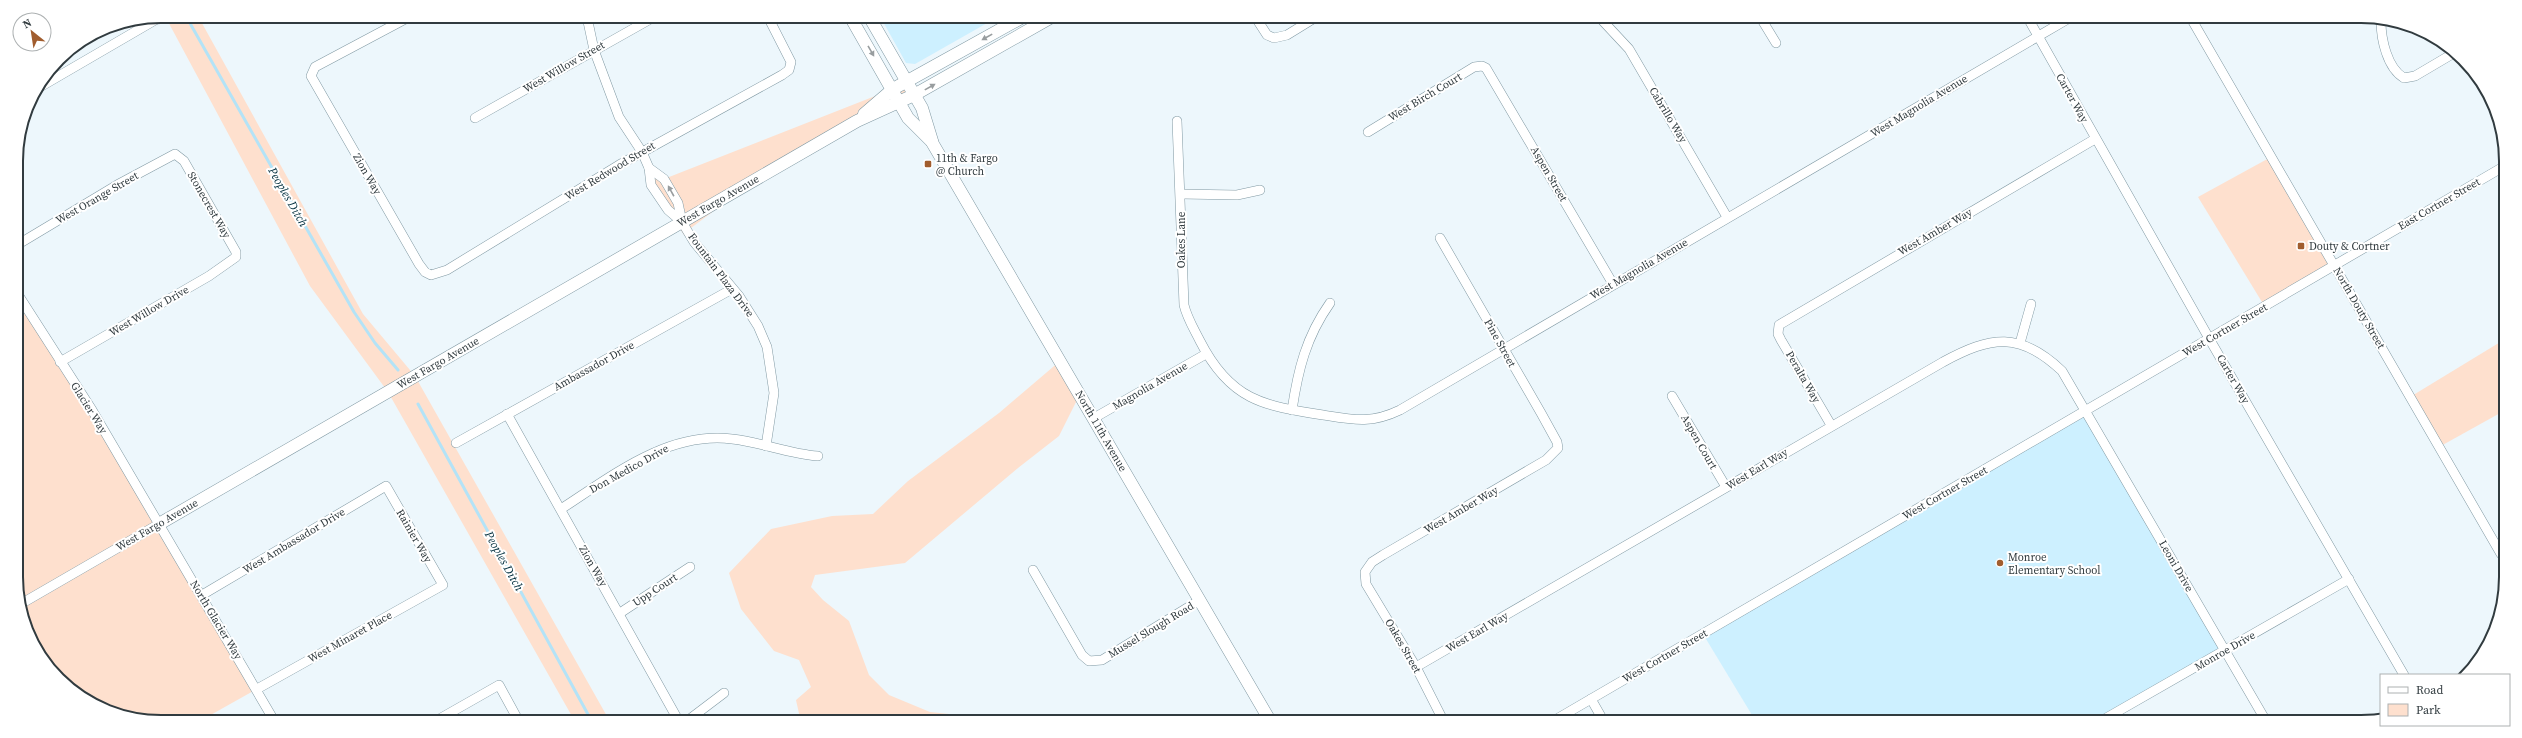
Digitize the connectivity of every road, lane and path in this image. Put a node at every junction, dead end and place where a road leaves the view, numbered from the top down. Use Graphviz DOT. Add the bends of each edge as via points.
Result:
graph roads {
  1 [pos="149,23"];
  2 [pos="397,23"];
  3 [pos="588,23"];
  4 [pos="643,23"];
  5 [pos="771,23"];
  6 [pos="854,23"];
  7 [pos="873,23"];
  8 [pos="1012,23"];
  9 [pos="1041,23"];
  10 [pos="1260,23"];
  11 [pos="1305,23"];
  12 [pos="1605,23"];
  13 [pos="1764,23"];
  14 [pos="2031,23"];
  15 [pos="2061,23"];
  16 [pos="2194,23"];
  17 [pos="2382,25"];
  18 [pos="2038,36"];
  19 [pos="1776,43"];
  20 [pos="594,50"];
  21 [pos="2450,55"];
  22 [pos="1482,66"];
  23 [pos="48,82"];
  24 [pos="907,82"];
  25 [pos="893,89"];
  26 [pos="914,95"];
  27 [pos="900,102"];
  28 [pos="475,118"];
  29 [pos="1178,120"];
  30 [pos="856,121"];
  31 [pos="1368,132"];
  32 [pos="2095,139"];
  33 [pos="934,144"];
  34 [pos="642,152"];
  35 [pos="178,155"];
  36 [pos="649,168"];
  37 [pos="2499,169"];
  38 [pos="1260,190"];
  39 [pos="1181,194"];
  40 [pos="1727,217"];
  41 [pos="682,222"];
  42 [pos="1440,238"];
  43 [pos="23,241"];
  44 [pos="236,257"];
  45 [pos="2334,266"];
  46 [pos="428,274"];
  47 [pos="1613,284"];
  48 [pos="732,289"];
  49 [pos="23,303"];
  50 [pos="1330,303"];
  51 [pos="2031,304"];
  52 [pos="1777,328"];
  53 [pos="2210,340"];
  54 [pos="2020,343"];
  55 [pos="1503,349"];
  56 [pos="1206,354"];
  57 [pos="60,362"];
  58 [pos="1672,396"];
  59 [pos="1292,410"];
  60 [pos="2087,410"];
  61 [pos="507,414"];
  62 [pos="1094,418"];
  63 [pos="1831,425"];
  64 [pos="456,443"];
  65 [pos="766,446"];
  66 [pos="1558,448"];
  67 [pos="818,456"];
  68 [pos="386,486"];
  69 [pos="1726,487"];
  70 [pos="561,509"];
  71 [pos="159,524"];
  72 [pos="2499,551"];
  73 [pos="690,567"];
  74 [pos="1033,570"];
  75 [pos="1365,572"];
  76 [pos="2349,580"];
  77 [pos="443,585"];
  78 [pos="202,595"];
  79 [pos="1200,600"];
  80 [pos="26,601"];
  81 [pos="620,613"];
  82 [pos="2225,651"];
  83 [pos="1416,667"];
  84 [pos="2403,674"];
  85 [pos="257,689"];
  86 [pos="724,693"];
  87 [pos="1591,700"];
  88 [pos="271,715"];
  89 [pos="446,715"];
  90 [pos="515,715"];
  91 [pos="675,715"];
  92 [pos="695,715"];
  93 [pos="1267,715"];
  94 [pos="1440,715"];
  95 [pos="1564,715"];
  96 [pos="1599,715"];
  97 [pos="2112,715"];
  98 [pos="2262,715"];
  1 -- 23 [label="street"];
  2 -- 46 [label="street, Zion Way" via="312,71 314,83 419,264"];
  3 -- 20 [label="street, Fountain Plaza Drive"];
  4 -- 20 [label="street, West Willow Street"];
  5 -- 34 [label="street, West Redwood Street" via="791,66 782,75"];
  6 -- 25 [label="main road, North 11th Avenue, one-way"];
  7 -- 24 [label="main road, North 11th Avenue"];
  8 -- 24 [label="main road, West Fargo Avenue, one-way"];
  26 -- 9 [label="main road, West Fargo Avenue, one-way"];
  10 -- 11 [label="street" via="1268,35 1274,38"];
  12 -- 40 [label="street, Cabrillo Way" via="1629,49"];
  13 -- 19 [label="street"];
  14 -- 18 [label="street, Carter Way"];
  15 -- 18 [label="street, West Magnolia Avenue"];
  16 -- 45 [label="street, North Douty Street"];
  17 -- 21 [label="street" via="2388,55 2397,72 2404,78 2414,76"];
  18 -- 32 [label="street, Carter Way"];
  18 -- 40 [label="street, West Magnolia Avenue"];
  20 -- 28 [label="street, West Willow Street"];
  20 -- 34 [label="street, Fountain Plaza Drive" via="619,117"];
  22 -- 31 [label="street, West Birch Court" via="1474,68"];
  22 -- 47 [label="street, Aspen Street" via="1490,72"];
  24 -- 25 [label="main road, West Fargo Avenue"];
  24 -- 26 [label="main road, North 11th Avenue"];
  25 -- 27 [label="main road, North 11th Avenue"];
  25 -- 30 [label="main road, West Fargo Avenue"];
  26 -- 27 [label="main road, West Fargo Avenue"];
  26 -- 33 [label="main road, North 11th Avenue" via="922,108"];
  27 -- 30 [label="main road, West Fargo Avenue"];
  27 -- 33 [label="main road, North 11th Avenue" via="908,118"];
  29 -- 39 [label="street, Oakes Lane"];
  30 -- 41 [label="main road, West Fargo Avenue"];
  32 -- 52 [label="street, West Amber Way" via="1787,319"];
  32 -- 53 [label="street, Carter Way"];
  33 -- 62 [label="main road, North 11th Avenue"];
  34 -- 36 [label="street, Fountain Plaza Drive"];
  34 -- 46 [label="street, West Redwood Street" via="447,270"];
  35 -- 43 [label="street, West Orange Street" via="170,155"];
  35 -- 44 [label="street, Stonecrest Way" via="230,240"];
  36 -- 41 [label="street, Fountain Plaza Drive" via="651,185 668,210"];
  41 -- 36 [label="street, Fountain Plaza Drive, one-way" via="678,203 664,179"];
  37 -- 45 [label="street, East Cortner Street"];
  38 -- 39 [label="street" via="1237,196"];
  39 -- 56 [label="street, Oakes Lane" via="1184,305"];
  40 -- 47 [label="street, West Magnolia Avenue"];
  41 -- 48 [label="street, Fountain Plaza Drive" via="694,242"];
  41 -- 71 [label="main road, West Fargo Avenue"];
  42 -- 55 [label="street, Pine Street"];
  44 -- 57 [label="street, West Willow Drive" via="209,276"];
  45 -- 53 [label="street, West Cortner Street"];
  45 -- 72 [label="street, North Douty Street"];
  47 -- 55 [label="street, West Magnolia Avenue"];
  48 -- 61 [label="street, Ambassador Drive"];
  48 -- 65 [label="street, Fountain Plaza Drive" via="758,326 767,347 774,393"];
  49 -- 57 [label="street, Glacier Way"];
  50 -- 59 [label="street" via="1311,335 1299,367"];
  51 -- 54 [label="street"];
  52 -- 63 [label="street, Peralta Way" via="1781,340"];
  53 -- 60 [label="street, West Cortner Street"];
  53 -- 76 [label="street, Carter Way"];
  54 -- 60 [label="street, West Earl Way" via="2041,353 2062,371"];
  54 -- 63 [label="street, West Earl Way" via="1990,343 1970,347"];
  55 -- 59 [label="street, West Magnolia Avenue" via="1382,419 1368,420"];
  55 -- 66 [label="street, Pine Street" via="1557,442"];
  56 -- 59 [label="street, West Magnolia Avenue" via="1228,381 1245,395 1269,405"];
  56 -- 62 [label="street, Magnolia Avenue"];
  57 -- 71 [label="street, Glacier Way" via="92,410"];
  58 -- 69 [label="street, Aspen Court"];
  60 -- 82 [label="street, Leoni Drive"];
  60 -- 87 [label="street, West Cortner Street"];
  61 -- 64 [label="street, Ambassador Drive"];
  61 -- 70 [label="street, Zion Way"];
  62 -- 79 [label="main road, North 11th Avenue"];
  63 -- 69 [label="street, West Earl Way"];
  65 -- 67 [label="street, Don Medico Drive"];
  65 -- 70 [label="street, Don Medico Drive" via="710,437 678,443 630,466"];
  66 -- 75 [label="street, West Amber Way" via="1546,460 1382,555 1372,562"];
  68 -- 77 [label="street, Rainier Way"];
  68 -- 78 [label="street, West Ambassador Drive"];
  69 -- 83 [label="street, West Earl Way"];
  70 -- 81 [label="street, Zion Way"];
  71 -- 78 [label="street, North Glacier Way"];
  71 -- 80 [label="street, West Fargo Avenue"];
  73 -- 81 [label="street, Upp Court"];
  74 -- 79 [label="street, Mussel Slough Road" via="1082,655 1089,661 1102,660"];
  75 -- 83 [label="street, Oakes Street" via="1366,584"];
  76 -- 82 [label="street, Monroe Drive"];
  76 -- 84 [label="street, Carter Way"];
  77 -- 85 [label="street, West Minaret Place"];
  78 -- 85 [label="street, North Glacier Way"];
  79 -- 93 [label="main road, North 11th Avenue"];
  81 -- 91 [label="street, Zion Way"];
  82 -- 97 [label="street, Monroe Drive"];
  82 -- 98 [label="street, Leoni Drive"];
  83 -- 94 [label="street, Oakes Street"];
  85 -- 88 [label="street, North Glacier Way"];
  86 -- 92 [label="street"];
  87 -- 95 [label="street, West Cortner Street"];
  87 -- 96 [label="street"];
  89 -- 90 [label="street" via="499,685"];
}
